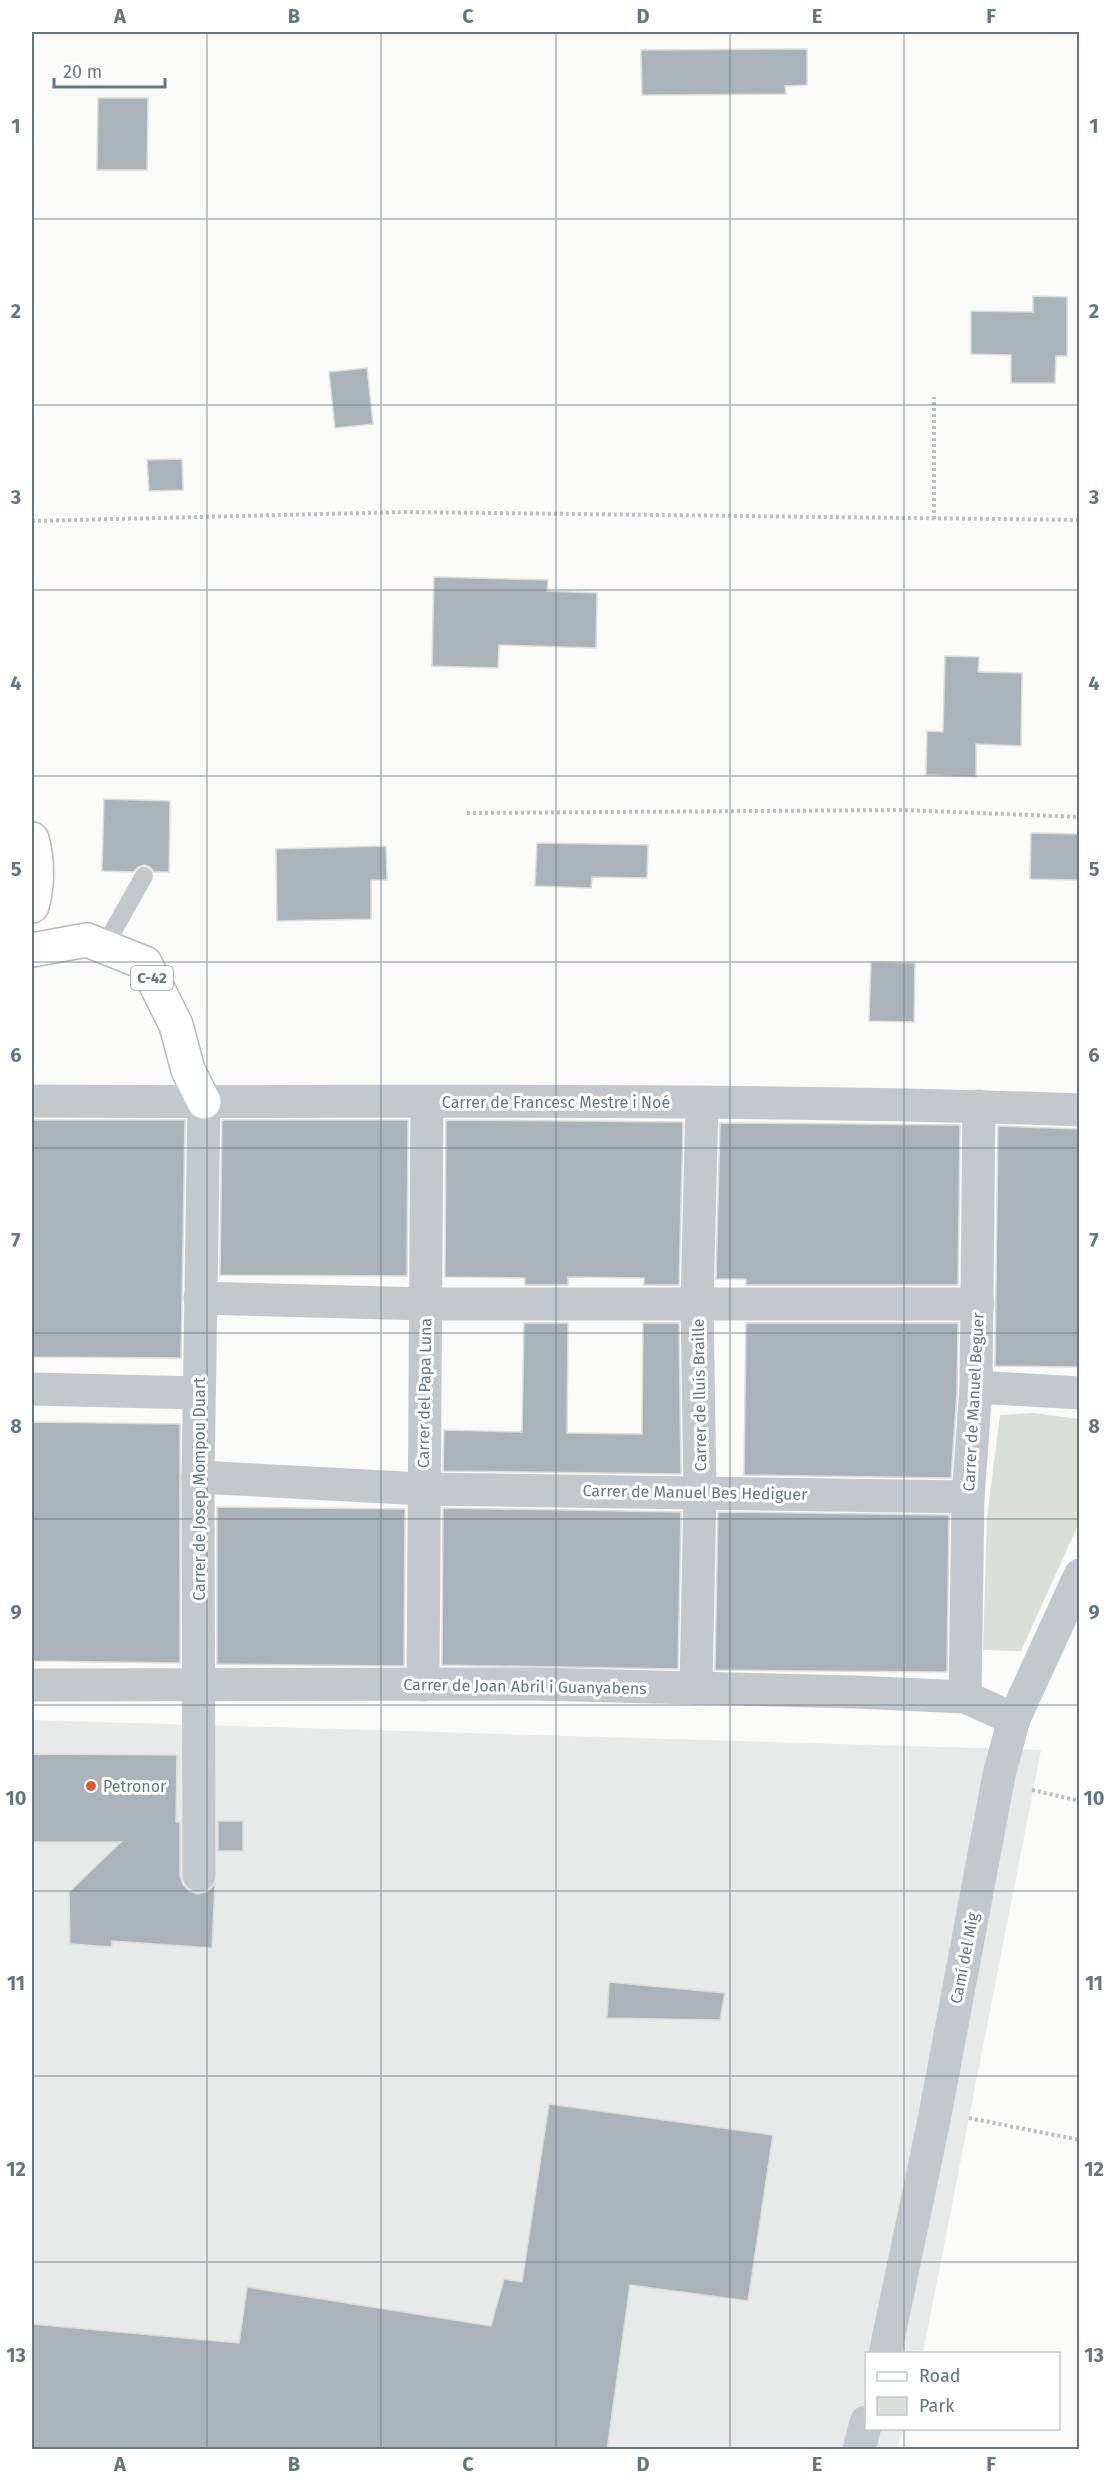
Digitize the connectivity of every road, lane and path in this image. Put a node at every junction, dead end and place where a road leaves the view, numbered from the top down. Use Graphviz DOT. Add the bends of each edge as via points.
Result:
graph roads {
  1 [pos="934,397"];
  2 [pos="934,519"];
  3 [pos="1080,520"];
  4 [pos="32,521"];
  5 [pos="467,813"];
  6 [pos="1080,817"];
  7 [pos="32,839"];
  8 [pos="144,876"];
  9 [pos="32,906"];
  10 [pos="104,947"];
  11 [pos="32,950"];
  12 [pos="32,1101"];
  13 [pos="204,1102"];
  14 [pos="427,1102"];
  15 [pos="702,1103"];
  16 [pos="979,1106"];
  17 [pos="1080,1110"];
  18 [pos="200,1299"];
  19 [pos="426,1304"];
  20 [pos="697,1304"];
  21 [pos="978,1304"];
  22 [pos="976,1387"];
  23 [pos="32,1389"];
  24 [pos="199,1393"];
  25 [pos="1080,1393"];
  26 [pos="198,1477"];
  27 [pos="423,1489"];
  28 [pos="700,1491"];
  29 [pos="968,1497"];
  30 [pos="1080,1575"];
  31 [pos="200,1683"];
  32 [pos="32,1684"];
  33 [pos="423,1685"];
  34 [pos="696,1688"];
  35 [pos="965,1697"];
  36 [pos="1014,1719"];
  37 [pos="999,1775"];
  38 [pos="1080,1801"];
  39 [pos="199,1875"];
  40 [pos="935,2115"];
  41 [pos="1080,2140"];
  42 [pos="885,2352"];
  43 [pos="865,2429"];
  44 [pos="859,2450"];
  1 -- 2 [label="path"];
  2 -- 3 [label="path"];
  2 -- 4 [label="path" via="406,512"];
  5 -- 6 [label="path" via="903,810"];
  7 -- 9 [label="main road" via="36,883"];
  8 -- 10 [label="lane"];
  10 -- 11 [label="main road, C-42" via="87,940"];
  10 -- 13 [label="main road, C-42" via="145,963 176,1025 188,1070"];
  12 -- 13 [label="street, Carrer de Francesc Mestre i Noé"];
  13 -- 14 [label="street, Carrer de Francesc Mestre i Noé"];
  13 -- 18 [label="street, Carrer de Josep Mompou Duart"];
  14 -- 15 [label="street, Carrer de Francesc Mestre i Noé"];
  14 -- 19 [label="street, Carrer del Papa Luna"];
  15 -- 16 [label="street, Carrer de Francesc Mestre i Noé"];
  15 -- 20 [label="street, Carrer de lluís Braille"];
  16 -- 17 [label="street, Carrer de Francesc Mestre i Noé"];
  16 -- 21 [label="street, Carrer de Manuel Beguer"];
  18 -- 19 [label="street"];
  18 -- 24 [label="street, Carrer de Josep Mompou Duart"];
  19 -- 20 [label="street"];
  19 -- 27 [label="street, Carrer del Papa Luna"];
  20 -- 21 [label="street"];
  20 -- 28 [label="street, Carrer de lluís Braille"];
  21 -- 22 [label="street, Carrer de Manuel Beguer"];
  22 -- 25 [label="street"];
  22 -- 29 [label="street, Carrer de Manuel Beguer"];
  23 -- 24 [label="street"];
  24 -- 26 [label="street, Carrer de Josep Mompou Duart"];
  26 -- 27 [label="street, Carrer de Manuel Bes Hediguer"];
  26 -- 31 [label="street, Carrer de Josep Mompou Duart"];
  27 -- 28 [label="street, Carrer de Manuel Bes Hediguer"];
  27 -- 33 [label="street, Carrer del Papa Luna"];
  28 -- 29 [label="street, Carrer de Manuel Bes Hediguer"];
  28 -- 34 [label="street, Carrer de lluís Braille"];
  29 -- 35 [label="street, Carrer de Manuel Beguer"];
  30 -- 36 [label="street, Camí del Mig"];
  31 -- 32 [label="street, Carrer de Joan Abril i Guanyabens"];
  31 -- 33 [label="street, Carrer de Joan Abril i Guanyabens"];
  31 -- 39 [label="street, Carrer de Josep Mompou Duart"];
  33 -- 34 [label="street, Carrer de Joan Abril i Guanyabens"];
  34 -- 35 [label="street, Carrer de Joan Abril i Guanyabens"];
  35 -- 36 [label="street, Carrer de Joan Abril i Guanyabens"];
  36 -- 37 [label="street, Camí del Mig"];
  37 -- 38 [label="path" via="1025,1788"];
  37 -- 40 [label="street, Camí del Mig"];
  40 -- 41 [label="path" via="959,2116"];
  40 -- 42 [label="street, Camí del Mig"];
  43 -- 44 [label="street"];
}
